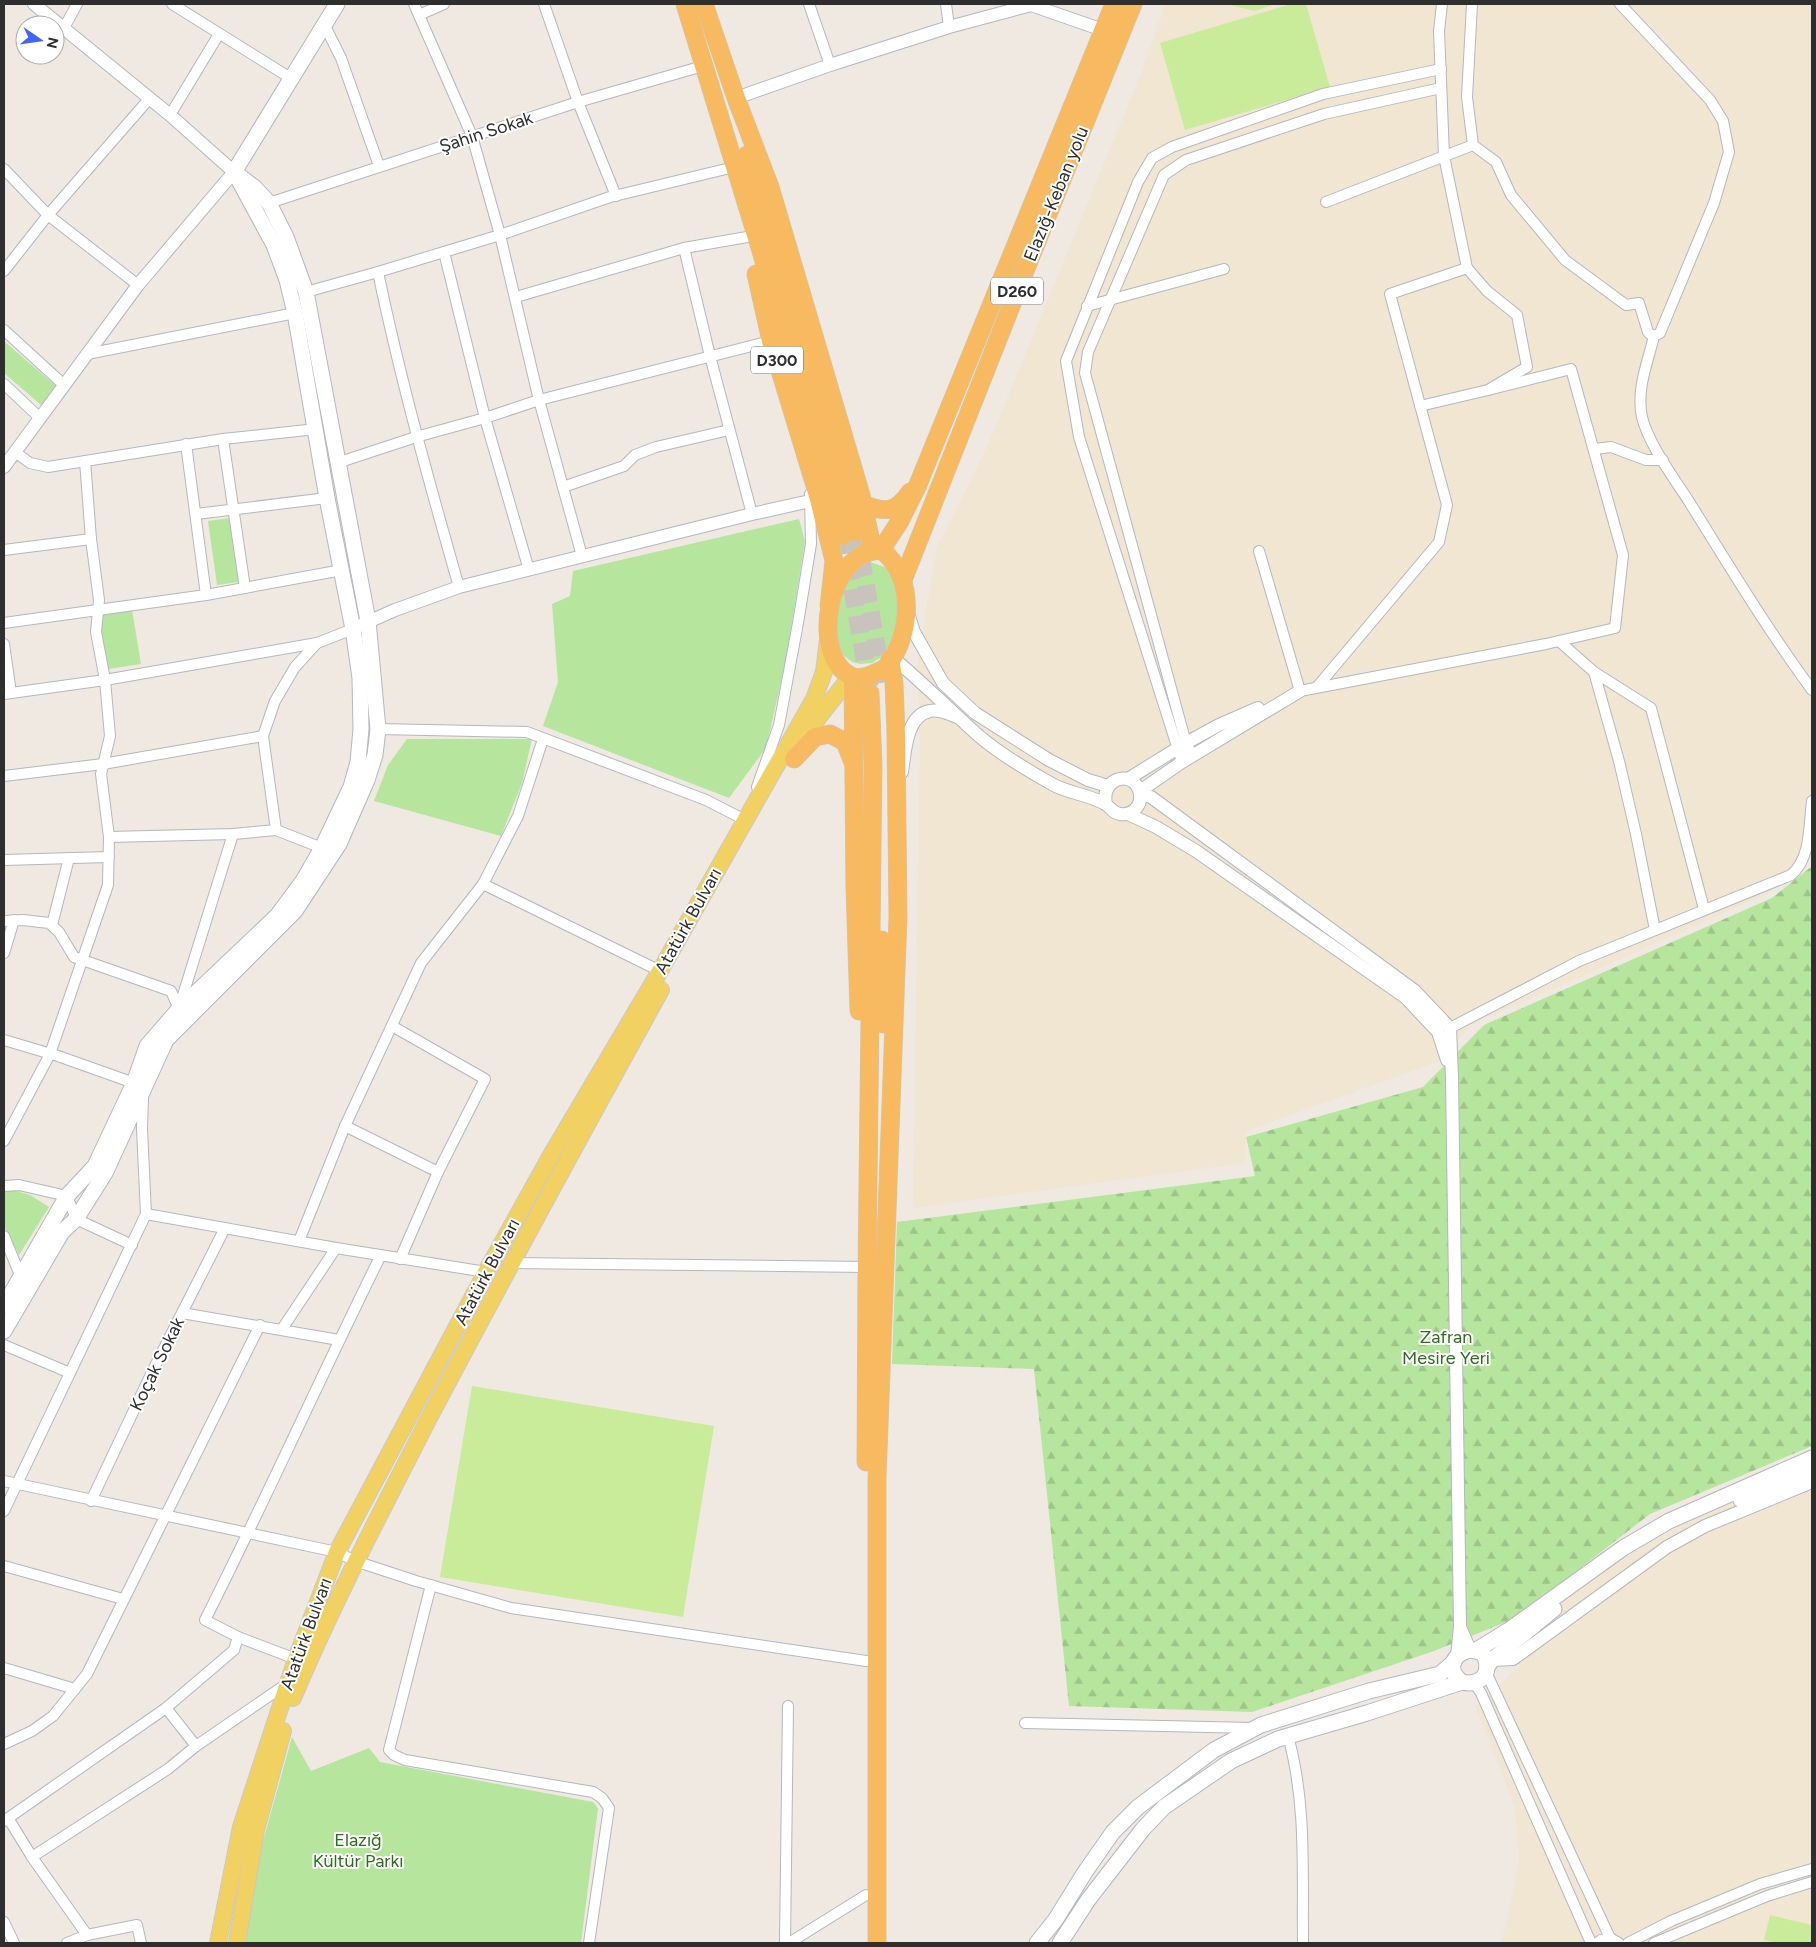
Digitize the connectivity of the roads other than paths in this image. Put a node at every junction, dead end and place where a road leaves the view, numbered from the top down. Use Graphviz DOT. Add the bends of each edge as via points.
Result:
graph roads {
  1 [pos="34,4"];
  2 [pos="77,4"];
  3 [pos="172,4"];
  4 [pos="337,4"];
  5 [pos="414,4"];
  6 [pos="444,4"];
  7 [pos="544,4"];
  8 [pos="686,4"];
  9 [pos="704,4"];
  10 [pos="809,4"];
  11 [pos="946,4"];
  12 [pos="1114,4"];
  13 [pos="1134,4"];
  14 [pos="1442,4"];
  15 [pos="1472,4"];
  16 [pos="1620,4"];
  17 [pos="1022,6"];
  18 [pos="48,15"];
  19 [pos="419,15"];
  20 [pos="324,24"];
  21 [pos="65,26"];
  22 [pos="949,27"];
  23 [pos="65,29"];
  24 [pos="1103,30"];
  25 [pos="219,34"];
  26 [pos="830,65"];
  27 [pos="703,66"];
  28 [pos="1441,69"];
  29 [pos="292,79"];
  30 [pos="1441,88"];
  31 [pos="736,98"];
  32 [pos="148,99"];
  33 [pos="578,102"];
  34 [pos="718,113"];
  35 [pos="170,115"];
  36 [pos="472,136"];
  37 [pos="1473,145"];
  38 [pos="1444,156"];
  39 [pos="379,166"];
  40 [pos="4,169"];
  41 [pos="726,169"];
  42 [pos="234,172"];
  43 [pos="616,196"];
  44 [pos="1326,202"];
  45 [pos="269,203"];
  46 [pos="48,215"];
  47 [pos="500,235"];
  48 [pos="747,237"];
  49 [pos="684,248"];
  50 [pos="444,252"];
  51 [pos="1467,268"];
  52 [pos="1224,269"];
  53 [pos="4,271"];
  54 [pos="378,272"];
  55 [pos="138,285"];
  56 [pos="306,292"];
  57 [pos="516,297"];
  58 [pos="1111,299"];
  59 [pos="1087,306"];
  60 [pos="295,312"];
  61 [pos="4,330"];
  62 [pos="1654,336"];
  63 [pos="771,341"];
  64 [pos="87,354"];
  65 [pos="710,356"];
  66 [pos="4,384"];
  67 [pos="64,385"];
  68 [pos="1488,390"];
  69 [pos="539,400"];
  70 [pos="1420,406"];
  71 [pos="40,418"];
  72 [pos="485,418"];
  73 [pos="316,428"];
  74 [pos="729,430"];
  75 [pos="416,436"];
  76 [pos="223,439"];
  77 [pos="186,444"];
  78 [pos="1595,449"];
  79 [pos="15,452"];
  80 [pos="84,460"];
  81 [pos="1663,460"];
  82 [pos="337,463"];
  83 [pos="4,467"];
  84 [pos="923,473"];
  85 [pos="563,486"];
  86 [pos="327,498"];
  87 [pos="815,500"];
  88 [pos="864,504"];
  89 [pos="233,510"];
  90 [pos="196,514"];
  91 [pos="752,514"];
  92 [pos="91,540"];
  93 [pos="4,550"];
  94 [pos="877,550"];
  95 [pos="1259,551"];
  96 [pos="582,556"];
  97 [pos="342,570"];
  98 [pos="529,570"];
  99 [pos="903,580"];
  100 [pos="459,587"];
  101 [pos="245,588"];
  102 [pos="206,595"];
  103 [pos="829,606"];
  104 [pos="99,609"];
  105 [pos="907,612"];
  106 [pos="368,621"];
  107 [pos="4,623"];
  108 [pos="353,629"];
  109 [pos="829,634"];
  110 [pos="1559,641"];
  111 [pos="317,643"];
  112 [pos="4,644"];
  113 [pos="891,658"];
  114 [pos="1594,672"];
  115 [pos="852,676"];
  116 [pos="105,680"];
  117 [pos="1317,686"];
  118 [pos="1812,690"];
  119 [pos="1300,691"];
  120 [pos="8,694"];
  121 [pos="960,718"];
  122 [pos="378,729"];
  123 [pos="263,736"];
  124 [pos="543,739"];
  125 [pos="1181,746"];
  126 [pos="794,759"];
  127 [pos="1187,759"];
  128 [pos="854,763"];
  129 [pos="103,764"];
  130 [pos="4,776"];
  131 [pos="1128,779"];
  132 [pos="1108,786"];
  133 [pos="1140,792"];
  134 [pos="1812,801"];
  135 [pos="1106,804"];
  136 [pos="897,807"];
  137 [pos="1128,814"];
  138 [pos="745,820"];
  139 [pos="276,830"];
  140 [pos="233,834"];
  141 [pos="109,837"];
  142 [pos="322,848"];
  143 [pos="109,857"];
  144 [pos="69,858"];
  145 [pos="4,860"];
  146 [pos="482,884"];
  147 [pos="1704,909"];
  148 [pos="9,921"];
  149 [pos="52,925"];
  150 [pos="1655,930"];
  151 [pos="4,953"];
  152 [pos="82,959"];
  153 [pos="660,971"];
  154 [pos="179,1009"];
  155 [pos="392,1026"];
  156 [pos="1450,1028"];
  157 [pos="4,1040"];
  158 [pos="50,1054"];
  159 [pos="1452,1078"];
  160 [pos="139,1087"];
  161 [pos="345,1126"];
  162 [pos="4,1141"];
  163 [pos="438,1172"];
  164 [pos="4,1186"];
  165 [pos="67,1196"];
  166 [pos="146,1214"];
  167 [pos="76,1219"];
  168 [pos="225,1228"];
  169 [pos="4,1236"];
  170 [pos="299,1241"];
  171 [pos="132,1245"];
  172 [pos="336,1248"];
  173 [pos="381,1255"];
  174 [pos="400,1259"];
  175 [pos="886,1262"];
  176 [pos="510,1263"];
  177 [pos="867,1267"];
  178 [pos="486,1272"];
  179 [pos="20,1275"];
  180 [pos="4,1306"];
  181 [pos="182,1313"];
  182 [pos="260,1325"];
  183 [pos="282,1329"];
  184 [pos="4,1331"];
  185 [pos="339,1340"];
  186 [pos="4,1345"];
  187 [pos="70,1373"];
  188 [pos="1812,1458"];
  189 [pos="1812,1473"];
  190 [pos="4,1481"];
  191 [pos="1812,1482"];
  192 [pos="16,1484"];
  193 [pos="91,1500"];
  194 [pos="4,1511"];
  195 [pos="166,1515"];
  196 [pos="249,1532"];
  197 [pos="338,1552"];
  198 [pos="355,1561"];
  199 [pos="4,1566"];
  200 [pos="431,1585"];
  201 [pos="123,1598"];
  202 [pos="1460,1626"];
  203 [pos="238,1637"];
  204 [pos="1473,1650"];
  205 [pos="296,1659"];
  206 [pos="1455,1659"];
  207 [pos="866,1660"];
  208 [pos="1488,1666"];
  209 [pos="4,1668"];
  210 [pos="1468,1682"];
  211 [pos="288,1683"];
  212 [pos="75,1689"];
  213 [pos="788,1706"];
  214 [pos="166,1708"];
  215 [pos="1025,1723"];
  216 [pos="1256,1728"];
  217 [pos="1288,1736"];
  218 [pos="4,1744"];
  219 [pos="196,1746"];
  220 [pos="6,1819"];
  221 [pos="32,1857"];
  222 [pos="1812,1869"];
  223 [pos="1812,1882"];
  224 [pos="866,1895"];
  225 [pos="4,1922"];
  226 [pos="87,1935"];
  227 [pos="1614,1941"];
  228 [pos="14,1943"];
  229 [pos="66,1943"];
  230 [pos="141,1943"];
  231 [pos="218,1943"];
  232 [pos="237,1943"];
  233 [pos="589,1943"];
  234 [pos="785,1943"];
  235 [pos="789,1943"];
  236 [pos="865,1943"];
  237 [pos="876,1943"];
  238 [pos="1037,1943"];
  239 [pos="1060,1943"];
  240 [pos="1303,1943"];
  241 [pos="1591,1943"];
  242 [pos="1597,1943"];
  243 [pos="1628,1943"];
  244 [pos="1654,1943"];
  1 -- 18 [label="street"];
  2 -- 21 [label="street"];
  3 -- 25 [label="street"];
  4 -- 20 [label="main road"];
  5 -- 19 [label="street"];
  6 -- 19 [label="street"];
  7 -- 33 [label="street"];
  8 -- 27 [label="highway, D300"];
  9 -- 31 [label="highway, D300"];
  10 -- 26 [label="street"];
  11 -- 22 [label="street"];
  12 -- 24 [label="highway, Elazığ-Keban yolu / D260"];
  13 -- 99 [label="highway, Elazığ-Keban yolu / D260"];
  14 -- 28 [label="street" via="1439,31"];
  15 -- 37 [label="street" via="1467,97"];
  16 -- 62 [label="street" via="1710,100 1723,122 1729,152 1714,203 1660,333"];
  17 -- 22 [label="street"];
  17 -- 24 [label="street" via="1031,5"];
  19 -- 36 [label="street"];
  20 -- 29 [label="main road"];
  20 -- 39 [label="street" via="341,58"];
  22 -- 26 [label="street"];
  23 -- 32 [label="street"];
  24 -- 84 [label="highway, Elazığ-Keban yolu / D260"];
  25 -- 29 [label="street"];
  25 -- 35 [label="street"];
  26 -- 31 [label="street"];
  27 -- 33 [label="street, Şahin Sokak"];
  27 -- 34 [label="highway, D300"];
  28 -- 30 [label="street"];
  28 -- 59 [label="street" via="1323,94 1172,147 1152,158 1138,182"];
  29 -- 42 [label="main road"];
  30 -- 38 [label="street"];
  30 -- 58 [label="street" via="1324,114 1186,160 1164,175"];
  31 -- 34 [label="highway" via="747,158 850,534"];
  31 -- 88 [label="highway, D300" via="770,187"];
  32 -- 35 [label="street"];
  32 -- 46 [label="street"];
  33 -- 36 [label="street, Şahin Sokak"];
  33 -- 43 [label="street"];
  34 -- 41 [label="highway, D300"];
  35 -- 42 [label="street"];
  36 -- 39 [label="street, Şahin Sokak"];
  36 -- 47 [label="street"];
  37 -- 38 [label="street"];
  37 -- 62 [label="street" via="1496,162 1511,195 1565,260 1626,305 1639,303 1646,330"];
  38 -- 44 [label="street"];
  38 -- 51 [label="street"];
  39 -- 45 [label="street, Şahin Sokak"];
  40 -- 46 [label="street"];
  41 -- 43 [label="street"];
  41 -- 48 [label="highway, D300"];
  42 -- 45 [label="main road"];
  42 -- 55 [label="street"];
  42 -- 60 [label="main road" via="274,245"];
  43 -- 47 [label="street"];
  45 -- 56 [label="main road" via="286,237"];
  46 -- 53 [label="street"];
  46 -- 55 [label="street"];
  47 -- 50 [label="street"];
  47 -- 57 [label="street"];
  48 -- 49 [label="street"];
  48 -- 63 [label="highway, D300"];
  49 -- 57 [label="street"];
  49 -- 65 [label="street"];
  50 -- 54 [label="street"];
  50 -- 72 [label="street"];
  51 -- 68 [label="street" via="1487,291 1517,316 1528,367"];
  51 -- 70 [label="street" via="1390,294"];
  52 -- 58 [label="street"];
  54 -- 56 [label="street"];
  54 -- 75 [label="street"];
  55 -- 64 [label="street"];
  56 -- 82 [label="main road"];
  57 -- 69 [label="street"];
  58 -- 59 [label="street"];
  58 -- 125 [label="street" via="1088,352 1085,373"];
  59 -- 125 [label="street" via="1066,361 1079,437"];
  60 -- 64 [label="street"];
  60 -- 73 [label="main road"];
  61 -- 67 [label="street"];
  62 -- 81 [label="street" via="1641,383 1640,404 1642,420"];
  63 -- 65 [label="street"];
  63 -- 87 [label="highway, D300" via="806,456"];
  64 -- 67 [label="street"];
  65 -- 69 [label="street"];
  65 -- 74 [label="street"];
  66 -- 71 [label="street"];
  67 -- 71 [label="street"];
  68 -- 70 [label="street"];
  68 -- 78 [label="street" via="1571,369"];
  69 -- 72 [label="street"];
  69 -- 85 [label="street"];
  70 -- 117 [label="street" via="1447,505 1439,542"];
  71 -- 79 [label="street"];
  72 -- 75 [label="street"];
  72 -- 98 [label="street"];
  73 -- 76 [label="street"];
  73 -- 86 [label="main road"];
  74 -- 85 [label="street" via="656,447 635,455 624,466"];
  74 -- 91 [label="street"];
  75 -- 82 [label="street"];
  75 -- 100 [label="street"];
  76 -- 77 [label="street"];
  76 -- 89 [label="street"];
  77 -- 80 [label="street"];
  77 -- 90 [label="street"];
  78 -- 81 [label="street" via="1611,447 1646,460"];
  78 -- 110 [label="street" via="1623,555 1615,628"];
  79 -- 80 [label="street" via="24,460 42,466"];
  79 -- 83 [label="street"];
  80 -- 92 [label="street"];
  81 -- 118 [label="street" via="1784,652"];
  82 -- 106 [label="main road"];
  84 -- 88 [label="highway, D260" via="905,499 894,508 880,511"];
  84 -- 94 [label="highway, Elazığ-Keban yolu / D260" via="900,521"];
  85 -- 96 [label="street"];
  86 -- 89 [label="street"];
  86 -- 97 [label="main road"];
  87 -- 91 [label="street"];
  87 -- 103 [label="highway, D300" via="834,561"];
  87 -- 138 [label="street" via="811,544 779,725"];
  88 -- 94 [label="highway, D300"];
  89 -- 90 [label="street"];
  89 -- 101 [label="street"];
  90 -- 102 [label="street"];
  91 -- 96 [label="street"];
  92 -- 93 [label="street"];
  92 -- 104 [label="street"];
  94 -- 99 [label="highway" via="896,565"];
  94 -- 103 [label="highway" via="861,555 848,565"];
  95 -- 119 [label="street"];
  96 -- 98 [label="street"];
  97 -- 101 [label="street"];
  97 -- 108 [label="main road"];
  98 -- 100 [label="street"];
  99 -- 105 [label="highway"];
  100 -- 106 [label="street"];
  101 -- 102 [label="street"];
  102 -- 104 [label="street"];
  103 -- 109 [label="highway"];
  104 -- 107 [label="street"];
  104 -- 116 [label="street" via="96,632"];
  105 -- 113 [label="highway" via="901,638"];
  105 -- 132 [label="street" via="914,632 943,683 975,714 1049,760 1088,780"];
  106 -- 108 [label="street"];
  106 -- 122 [label="main road"];
  108 -- 111 [label="street"];
  108 -- 142 [label="main road" via="360,678 358,762 351,787"];
  109 -- 115 [label="highway" via="834,658"];
  109 -- 138 [label="main road, Atatürk Bulvarı" via="824,672 814,698"];
  110 -- 114 [label="street"];
  110 -- 117 [label="street"];
  111 -- 116 [label="street"];
  111 -- 123 [label="street" via="295,667 275,701"];
  112 -- 120 [label="street"];
  113 -- 115 [label="highway" via="885,668 867,677"];
  113 -- 121 [label="street"];
  113 -- 136 [label="highway"];
  114 -- 147 [label="street" via="1651,708"];
  114 -- 150 [label="street" via="1632,816"];
  115 -- 126 [label="main road, Atatürk Bulvarı" via="818,718"];
  115 -- 128 [label="highway"];
  116 -- 120 [label="street"];
  116 -- 129 [label="street" via="110,736"];
  117 -- 119 [label="street"];
  119 -- 125 [label="street" via="1219,725"];
  119 -- 127 [label="street"];
  121 -- 135 [label="street" via="980,737 1026,770 1055,786"];
  121 -- 136 [label="street" via="931,710 915,720 909,736"];
  122 -- 124 [label="street" via="527,732"];
  122 -- 160 [label="main road" via="375,755 367,780 340,844 296,911 166,1040"];
  123 -- 129 [label="street"];
  123 -- 139 [label="street"];
  124 -- 138 [label="street" via="706,800"];
  124 -- 146 [label="street" via="518,816"];
  125 -- 127 [label="street"];
  125 -- 131 [label="street"];
  126 -- 128 [label="highway" via="815,737 830,734 844,742"];
  126 -- 176 [label="main road, Atatürk Bulvarı" via="728,868"];
  127 -- 133 [label="street"];
  128 -- 177 [label="highway"];
  129 -- 130 [label="street"];
  129 -- 141 [label="street" via="101,774"];
  131 -- 132 [label="street" via="1116,780"];
  131 -- 133 [label="street"];
  132 -- 135 [label="street"];
  133 -- 137 [label="street" via="1137,808"];
  133 -- 156 [label="street" via="1415,991"];
  134 -- 147 [label="street" via="1804,858 1795,872"];
  135 -- 137 [label="street" via="1114,813"];
  136 -- 175 [label="highway" via="898,917"];
  137 -- 159 [label="street" via="1196,851 1405,998 1438,1032"];
  138 -- 153 [label="main road, Atatürk Bulvarı"];
  139 -- 140 [label="street"];
  139 -- 142 [label="street"];
  140 -- 141 [label="street"];
  140 -- 154 [label="street"];
  141 -- 143 [label="street"];
  142 -- 154 [label="main road" via="277,916"];
  143 -- 144 [label="street"];
  143 -- 152 [label="street" via="108,884"];
  144 -- 145 [label="street"];
  144 -- 149 [label="street"];
  146 -- 153 [label="street"];
  146 -- 155 [label="street" via="421,963"];
  147 -- 150 [label="street"];
  148 -- 149 [label="street"];
  148 -- 151 [label="street"];
  149 -- 152 [label="street" via="74,956"];
  150 -- 156 [label="street" via="1579,961"];
  152 -- 154 [label="street" via="171,991"];
  152 -- 158 [label="street"];
  153 -- 178 [label="main road, Atatürk Bulvarı"];
  154 -- 160 [label="main road" via="147,1046"];
  155 -- 161 [label="street"];
  155 -- 163 [label="street" via="485,1079"];
  156 -- 159 [label="street"];
  157 -- 158 [label="street"];
  158 -- 160 [label="street"];
  158 -- 162 [label="street"];
  159 -- 202 [label="street"];
  160 -- 165 [label="main road" via="94,1166"];
  160 -- 166 [label="street"];
  160 -- 167 [label="main road" via="105,1173"];
  161 -- 163 [label="street"];
  161 -- 170 [label="street"];
  163 -- 174 [label="street"];
  164 -- 165 [label="street" via="19,1185"];
  165 -- 167 [label="street"];
  165 -- 179 [label="main road"];
  166 -- 168 [label="street"];
  166 -- 171 [label="street"];
  167 -- 171 [label="street"];
  167 -- 184 [label="main road" via="62,1232"];
  168 -- 170 [label="street"];
  168 -- 181 [label="street, Koçak Sokak"];
  169 -- 179 [label="street"];
  170 -- 172 [label="street"];
  171 -- 187 [label="street"];
  172 -- 173 [label="street"];
  172 -- 183 [label="street"];
  173 -- 174 [label="street"];
  173 -- 185 [label="street"];
  174 -- 178 [label="street"];
  175 -- 177 [label="highway" via="877,692 873,764"];
  175 -- 237 [label="highway" via="877,1479"];
  176 -- 177 [label="street"];
  176 -- 198 [label="main road, Atatürk Bulvarı"];
  177 -- 207 [label="highway"];
  178 -- 197 [label="main road, Atatürk Bulvarı"];
  179 -- 180 [label="main road"];
  181 -- 182 [label="street"];
  181 -- 193 [label="street, Koçak Sokak"];
  182 -- 183 [label="street"];
  182 -- 195 [label="street"];
  183 -- 185 [label="street"];
  185 -- 196 [label="street"];
  186 -- 187 [label="street"];
  187 -- 192 [label="street"];
  188 -- 204 [label="main road" via="1669,1521 1624,1548 1509,1630"];
  189 -- 208 [label="main road" via="1749,1497 1637,1549 1580,1588"];
  190 -- 192 [label="street"];
  191 -- 208 [label="street" via="1705,1526 1668,1547 1513,1659"];
  192 -- 193 [label="street"];
  192 -- 194 [label="street"];
  193 -- 195 [label="street"];
  195 -- 196 [label="street"];
  195 -- 201 [label="street"];
  196 -- 197 [label="street"];
  196 -- 203 [label="street" via="205,1620"];
  197 -- 198 [label="street"];
  197 -- 205 [label="main road, Atatürk Bulvarı"];
  198 -- 200 [label="street"];
  198 -- 232 [label="main road, Atatürk Bulvarı" via="291,1702 256,1830"];
  199 -- 201 [label="street"];
  200 -- 207 [label="street" via="511,1608"];
  200 -- 233 [label="street" via="389,1750 405,1760 593,1792 602,1798 608,1808"];
  201 -- 212 [label="street" via="87,1674"];
  202 -- 204 [label="street"];
  202 -- 206 [label="street"];
  203 -- 205 [label="street"];
  203 -- 214 [label="street" via="234,1650"];
  204 -- 206 [label="main road" via="1465,1650"];
  204 -- 208 [label="main road" via="1484,1657"];
  205 -- 211 [label="main road, Atatürk Bulvarı"];
  206 -- 210 [label="main road" via="1454,1673"];
  206 -- 216 [label="main road" via="1440,1674 1324,1704"];
  207 -- 224 [label="highway"];
  208 -- 210 [label="main road" via="1479,1681"];
  208 -- 227 [label="street"];
  209 -- 212 [label="street"];
  210 -- 217 [label="main road"];
  210 -- 241 [label="street" via="1481,1693"];
  211 -- 219 [label="street"];
  211 -- 231 [label="main road, Atatürk Bulvarı" via="241,1827"];
  212 -- 218 [label="street" via="53,1716"];
  213 -- 234 [label="street"];
  214 -- 219 [label="street"];
  214 -- 220 [label="street"];
  215 -- 216 [label="street"];
  216 -- 238 [label="main road" via="1214,1750 1138,1807 1113,1832"];
  217 -- 239 [label="main road" via="1231,1761 1164,1807 1114,1864"];
  217 -- 240 [label="street" via="1301,1807"];
  219 -- 221 [label="street" via="168,1769"];
  220 -- 221 [label="street"];
  221 -- 226 [label="street"];
  222 -- 243 [label="street" via="1760,1884 1671,1921"];
  223 -- 244 [label="street" via="1767,1896"];
  224 -- 235 [label="street"];
  224 -- 236 [label="highway"];
  225 -- 228 [label="street"];
  226 -- 229 [label="street"];
  226 -- 230 [label="street" via="137,1925"];
  227 -- 242 [label="street" via="1601,1940"];
}
